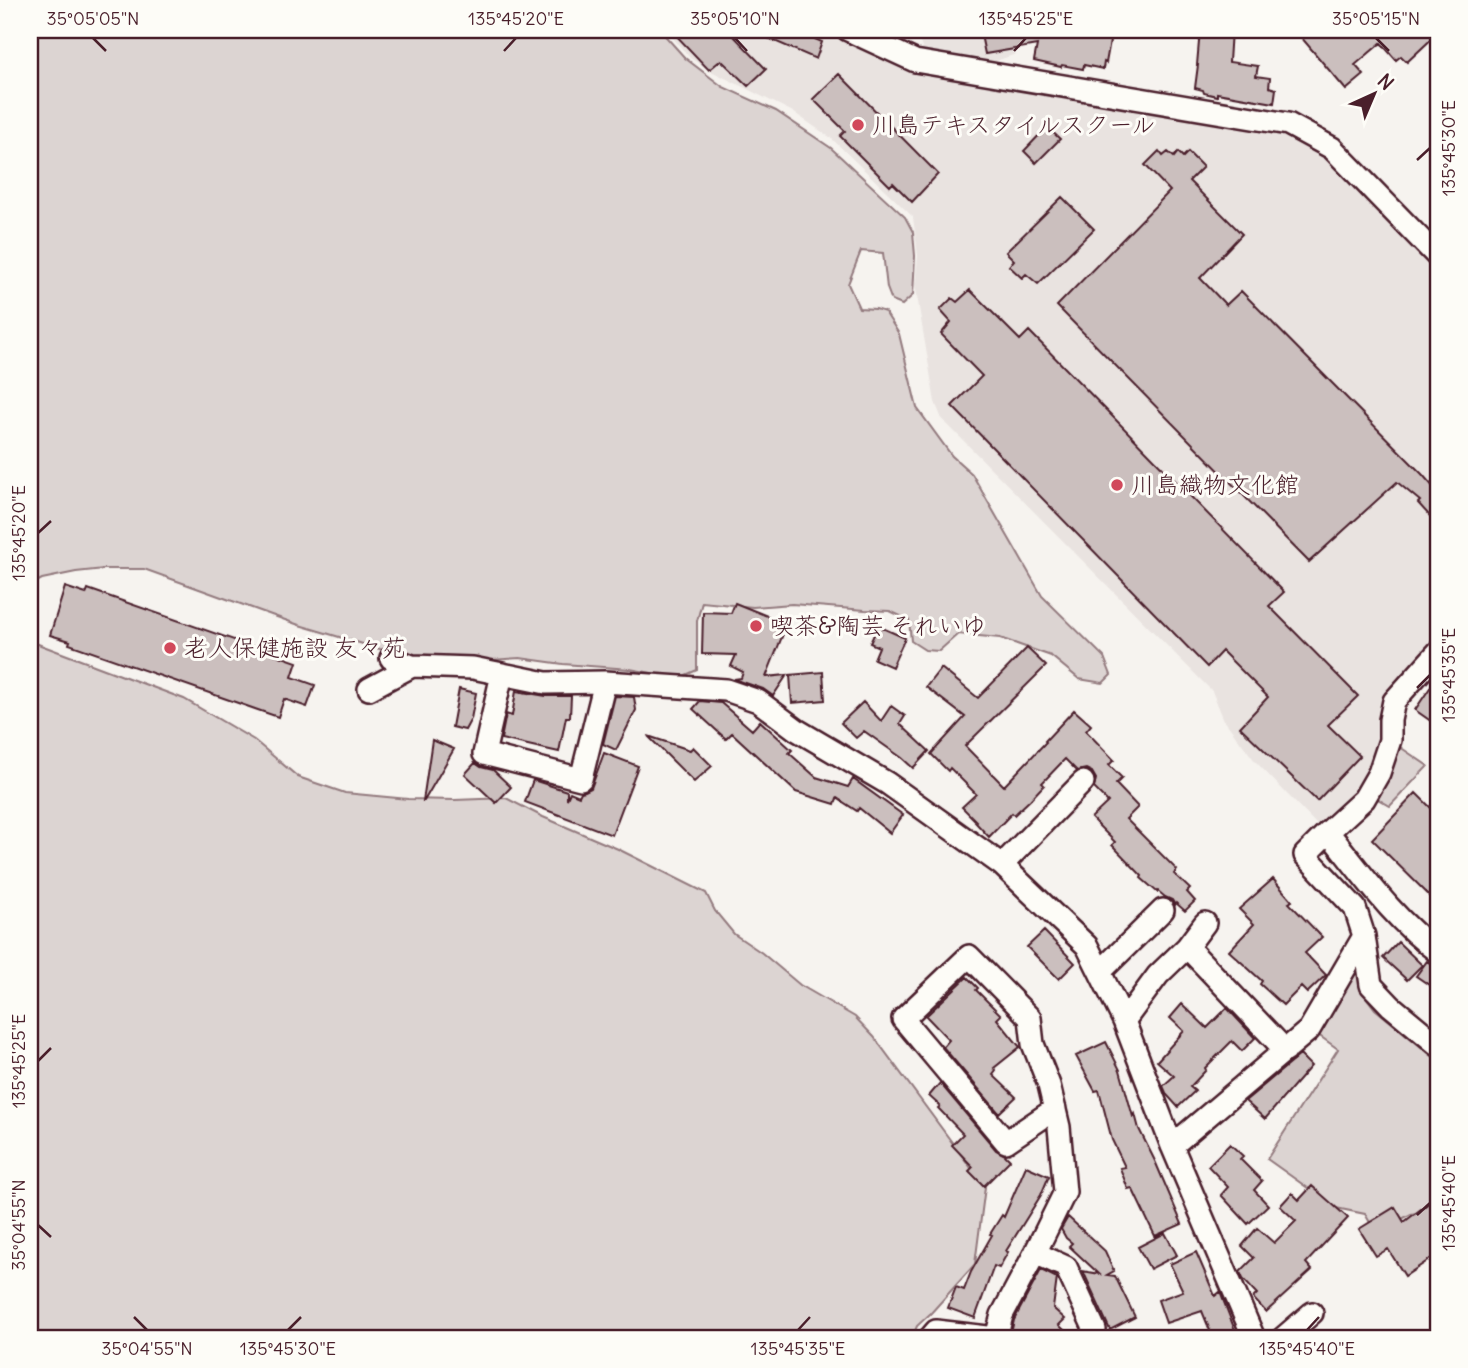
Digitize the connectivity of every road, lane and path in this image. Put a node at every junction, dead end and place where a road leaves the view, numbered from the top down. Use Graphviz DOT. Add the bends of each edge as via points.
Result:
graph roads {
  1 [pos="848,30"];
  2 [pos="892,40"];
  3 [pos="1438,256"];
  4 [pos="1438,652"];
  5 [pos="391,658"];
  6 [pos="412,666"];
  7 [pos="502,674"];
  8 [pos="605,682"];
  9 [pos="369,689"];
  10 [pos="1083,782"];
  11 [pos="1328,832"];
  12 [pos="1002,865"];
  13 [pos="1163,910"];
  14 [pos="1205,923"];
  15 [pos="1364,936"];
  16 [pos="1187,947"];
  17 [pos="1438,952"];
  18 [pos="1100,972"];
  19 [pos="1124,1021"];
  20 [pos="1438,1045"];
  21 [pos="1286,1051"];
  22 [pos="1055,1109"];
  23 [pos="1172,1146"];
  24 [pos="1035,1253"];
  25 [pos="1312,1312"];
  26 [pos="930,1338"];
  27 [pos="996,1338"];
  28 [pos="1094,1338"];
  29 [pos="1254,1338"];
  30 [pos="1283,1338"];
  1 -- 2 [label="street"];
  2 -- 3 [label="street" via="915,61 1288,124 1332,148"];
  4 -- 11 [label="street" via="1394,701 1390,740 1364,799"];
  5 -- 6 [label="street"];
  6 -- 7 [label="street"];
  6 -- 9 [label="street"];
  7 -- 8 [label="street" via="545,682"];
  7 -- 8 [label="street" via="484,754 581,779"];
  8 -- 12 [label="street" via="726,690 758,701 797,730 887,783"];
  10 -- 12 [label="street"];
  11 -- 15 [label="street" via="1305,855 1355,908"];
  11 -- 17 [label="street" via="1394,913"];
  12 -- 18 [label="street" via="1087,946"];
  13 -- 18 [label="street"];
  14 -- 16 [label="street"];
  15 -- 20 [label="street" via="1371,985"];
  15 -- 21 [label="street" via="1309,1030"];
  16 -- 19 [label="street" via="1158,975"];
  16 -- 21 [label="street"];
  18 -- 19 [label="street"];
  19 -- 23 [label="street"];
  21 -- 23 [label="street"];
  22 -- 22 [label="street" via="1033,1044 1030,1018 969,956 903,1019 1006,1142"];
  22 -- 24 [label="street" via="1065,1192"];
  23 -- 29 [label="street"];
  24 -- 27 [label="street" via="1002,1315"];
  24 -- 28 [label="street" via="1066,1266"];
  25 -- 30 [label="street"];
  26 -- 27 [label="street" via="936,1331"];
}
